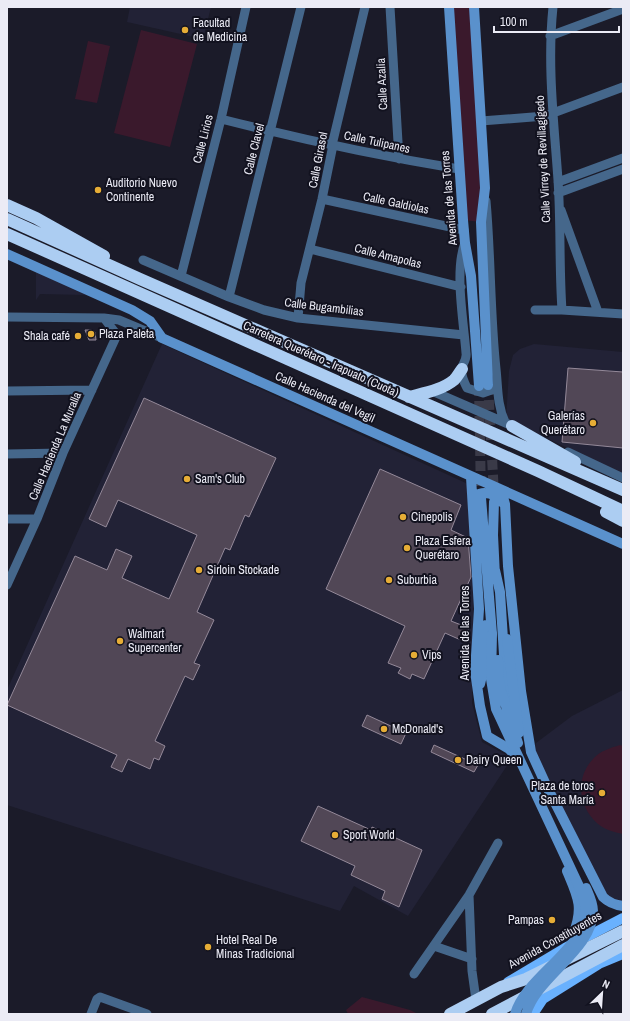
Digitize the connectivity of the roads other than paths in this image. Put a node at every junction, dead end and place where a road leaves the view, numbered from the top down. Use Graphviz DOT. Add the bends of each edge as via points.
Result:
graph roads {
  1 [pos="246,7"];
  2 [pos="301,7"];
  3 [pos="365,7"];
  4 [pos="390,7"];
  5 [pos="449,7"];
  6 [pos="474,7"];
  7 [pos="552,7"];
  8 [pos="623,9"];
  9 [pos="550,36"];
  10 [pos="623,87"];
  11 [pos="552,115"];
  12 [pos="221,119"];
  13 [pos="482,121"];
  14 [pos="271,131"];
  15 [pos="332,145"];
  16 [pos="399,159"];
  17 [pos="622,161"];
  18 [pos="459,169"];
  19 [pos="623,169"];
  20 [pos="558,182"];
  21 [pos="558,193"];
  22 [pos="322,199"];
  23 [pos="558,203"];
  24 [pos="7,205"];
  25 [pos="7,220"];
  26 [pos="464,230"];
  27 [pos="7,234"];
  28 [pos="465,243"];
  29 [pos="310,249"];
  30 [pos="7,254"];
  31 [pos="143,260"];
  32 [pos="180,276"];
  33 [pos="140,279"];
  34 [pos="461,287"];
  35 [pos="229,297"];
  36 [pos="535,310"];
  37 [pos="562,310"];
  38 [pos="598,312"];
  39 [pos="623,314"];
  40 [pos="7,317"];
  41 [pos="104,318"];
  42 [pos="298,318"];
  43 [pos="464,335"];
  44 [pos="162,338"];
  45 [pos="462,369"];
  46 [pos="488,386"];
  47 [pos="92,390"];
  48 [pos="7,391"];
  49 [pos="432,391"];
  50 [pos="409,397"];
  51 [pos="509,424"];
  52 [pos="63,453"];
  53 [pos="7,454"];
  54 [pos="538,471"];
  55 [pos="471,477"];
  56 [pos="623,478"];
  57 [pos="623,489"];
  58 [pos="501,490"];
  59 [pos="477,498"];
  60 [pos="494,502"];
  61 [pos="505,504"];
  62 [pos="623,511"];
  63 [pos="7,519"];
  64 [pos="37,519"];
  65 [pos="623,521"];
  66 [pos="623,544"];
  67 [pos="508,566"];
  68 [pos="495,570"];
  69 [pos="7,585"];
  70 [pos="488,589"];
  71 [pos="494,634"];
  72 [pos="479,690"];
  73 [pos="524,711"];
  74 [pos="527,729"];
  75 [pos="520,758"];
  76 [pos="498,844"];
  77 [pos="469,895"];
  78 [pos="623,906"];
  79 [pos="623,918"];
  80 [pos="623,931"];
  81 [pos="434,946"];
  82 [pos="623,946"];
  83 [pos="565,948"];
  84 [pos="623,954"];
  85 [pos="472,959"];
  86 [pos="599,964"];
  87 [pos="414,974"];
  88 [pos="564,977"];
  89 [pos="501,987"];
  90 [pos="476,1000"];
  91 [pos="91,1014"];
  92 [pos="147,1014"];
  93 [pos="450,1014"];
  94 [pos="492,1014"];
  95 [pos="515,1014"];
  96 [pos="526,1014"];
  97 [pos="533,1014"];
  1 -- 12 [label="street, Calle Lirios"];
  2 -- 14 [label="street, Calle Clavel"];
  3 -- 15 [label="street, Calle Girasol"];
  4 -- 16 [label="street, Calle Azalia"];
  5 -- 18 [label="main road, Avenida de las Torres"];
  6 -- 13 [label="main road, Avenida de las Torres"];
  7 -- 9 [label="street, Calle Virrey de Revillagigedo"];
  8 -- 9 [label="street"];
  9 -- 11 [label="street, Calle Virrey de Revillagigedo"];
  10 -- 11 [label="street"];
  11 -- 13 [label="street"];
  11 -- 20 [label="street, Calle Virrey de Revillagigedo"];
  12 -- 14 [label="street, Calle Tulipanes"];
  12 -- 32 [label="street, Calle Lirios"];
  13 -- 46 [label="main road, Avenida de las Torres" via="485,188 482,222"];
  14 -- 15 [label="street, Calle Tulipanes"];
  14 -- 35 [label="street, Calle Clavel"];
  15 -- 16 [label="street, Calle Tulipanes"];
  15 -- 22 [label="street, Calle Girasol"];
  16 -- 18 [label="street, Calle Tulipanes"];
  17 -- 20 [label="street"];
  18 -- 26 [label="main road, Avenida de las Torres"];
  19 -- 21 [label="street"];
  20 -- 21 [label="street, Calle Virrey de Revillagigedo"];
  21 -- 23 [label="street, Calle Virrey de Revillagigedo"];
  22 -- 26 [label="street, Calle Galdiolas"];
  22 -- 29 [label="street, Calle Girasol"];
  23 -- 37 [label="street, Calle Virrey de Revillagigedo"];
  23 -- 38 [label="street"];
  24 -- 33 [label="highway" via="87,245"];
  25 -- 33 [label="highway, Carretera Querétaro - Irapuato (Cuota)"];
  26 -- 28 [label="main road, Avenida de las Torres"];
  27 -- 54 [label="highway, Carretera Querétaro - Irapuato (Cuota)"];
  28 -- 34 [label="street" via="461,261"];
  28 -- 46 [label="main road, Avenida de las Torres"];
  29 -- 34 [label="street, Calle Amapolas"];
  29 -- 42 [label="street, Calle Girasol" via="301,283"];
  30 -- 44 [label="main road" via="132,310 150,321"];
  31 -- 32 [label="street, Calle Bugambilias"];
  32 -- 35 [label="street, Calle Bugambilias"];
  33 -- 50 [label="highway, Carretera Querétaro - Irapuato (Cuota)"];
  34 -- 43 [label="street"];
  35 -- 42 [label="street, Calle Bugambilias" via="264,310"];
  36 -- 37 [label="street"];
  37 -- 38 [label="street"];
  38 -- 39 [label="street"];
  40 -- 41 [label="street, Calle Hacienda del Vegil"];
  41 -- 44 [label="street, Calle Hacienda del Vegil" via="119,320"];
  41 -- 47 [label="street, Calle Hacienda La Muralla" via="117,335"];
  42 -- 43 [label="street, Calle Bugambilias"];
  43 -- 45 [label="street" via="466,357"];
  44 -- 55 [label="main road, Calle Hacienda del Vegil"];
  45 -- 46 [label="street" via="467,388 483,393"];
  45 -- 49 [label="highway" via="454,380"];
  46 -- 51 [label="street, Avenida de las Torres"];
  47 -- 48 [label="street"];
  47 -- 52 [label="street, Calle Hacienda La Muralla"];
  49 -- 50 [label="highway"];
  49 -- 51 [label="street"];
  50 -- 57 [label="highway, Carretera Querétaro - Irapuato (Cuota)"];
  51 -- 56 [label="street"];
  51 -- 57 [label="highway"];
  52 -- 53 [label="street"];
  52 -- 64 [label="street, Calle Hacienda La Muralla"];
  54 -- 62 [label="highway, Carretera Querétaro - Irapuato (Cuota)"];
  54 -- 65 [label="highway"];
  55 -- 58 [label="main road, Calle Hacienda del Vegil"];
  55 -- 59 [label="main road, Avenida de las Torres"];
  58 -- 61 [label="main road"];
  58 -- 66 [label="main road, Calle Hacienda del Vegil"];
  59 -- 61 [label="main road" via="483,492 492,494"];
  59 -- 70 [label="main road, Avenida de las Torres"];
  59 -- 72 [label="main road, Avenida de las Torres" via="479,609 475,671"];
  60 -- 68 [label="main road"];
  61 -- 67 [label="main road"];
  63 -- 64 [label="street"];
  64 -- 69 [label="street, Calle Hacienda La Muralla"];
  67 -- 73 [label="main road"];
  67 -- 75 [label="main road, bridge" via="507,639"];
  68 -- 71 [label="main road"];
  68 -- 73 [label="main road" via="500,592 506,686 512,703"];
  70 -- 71 [label="main road, Avenida de las Torres"];
  70 -- 72 [label="main road" via="484,667"];
  71 -- 75 [label="main road, bridge" via="501,691"];
  71 -- 95 [label="main road, bridge" via="491,679 496,709 585,904 584,920 575,939 532,986"];
  72 -- 75 [label="main road, Avenida de las Torres" via="487,736"];
  73 -- 74 [label="main road"];
  74 -- 75 [label="main road" via="520,746"];
  74 -- 78 [label="main road" via="531,752 603,896 607,901"];
  75 -- 83 [label="main road, Avenida de las Torres" via="579,898 578,923"];
  75 -- 96 [label="main road, bridge" via="586,888 593,911 586,935 532,998"];
  76 -- 77 [label="street"];
  77 -- 81 [label="street"];
  77 -- 85 [label="street"];
  79 -- 83 [label="main road, Avenida Constituyentes"];
  80 -- 89 [label="highway" via="526,978"];
  81 -- 85 [label="street"];
  81 -- 87 [label="street"];
  82 -- 88 [label="highway"];
  83 -- 89 [label="main road, Avenida Constituyentes"];
  84 -- 86 [label="main road"];
  85 -- 90 [label="street"];
  86 -- 88 [label="main road"];
  86 -- 97 [label="main road" via="543,999"];
  88 -- 94 [label="highway"];
  89 -- 90 [label="highway"];
  90 -- 93 [label="highway"];
  91 -- 92 [label="street" via="98,997"];
}
